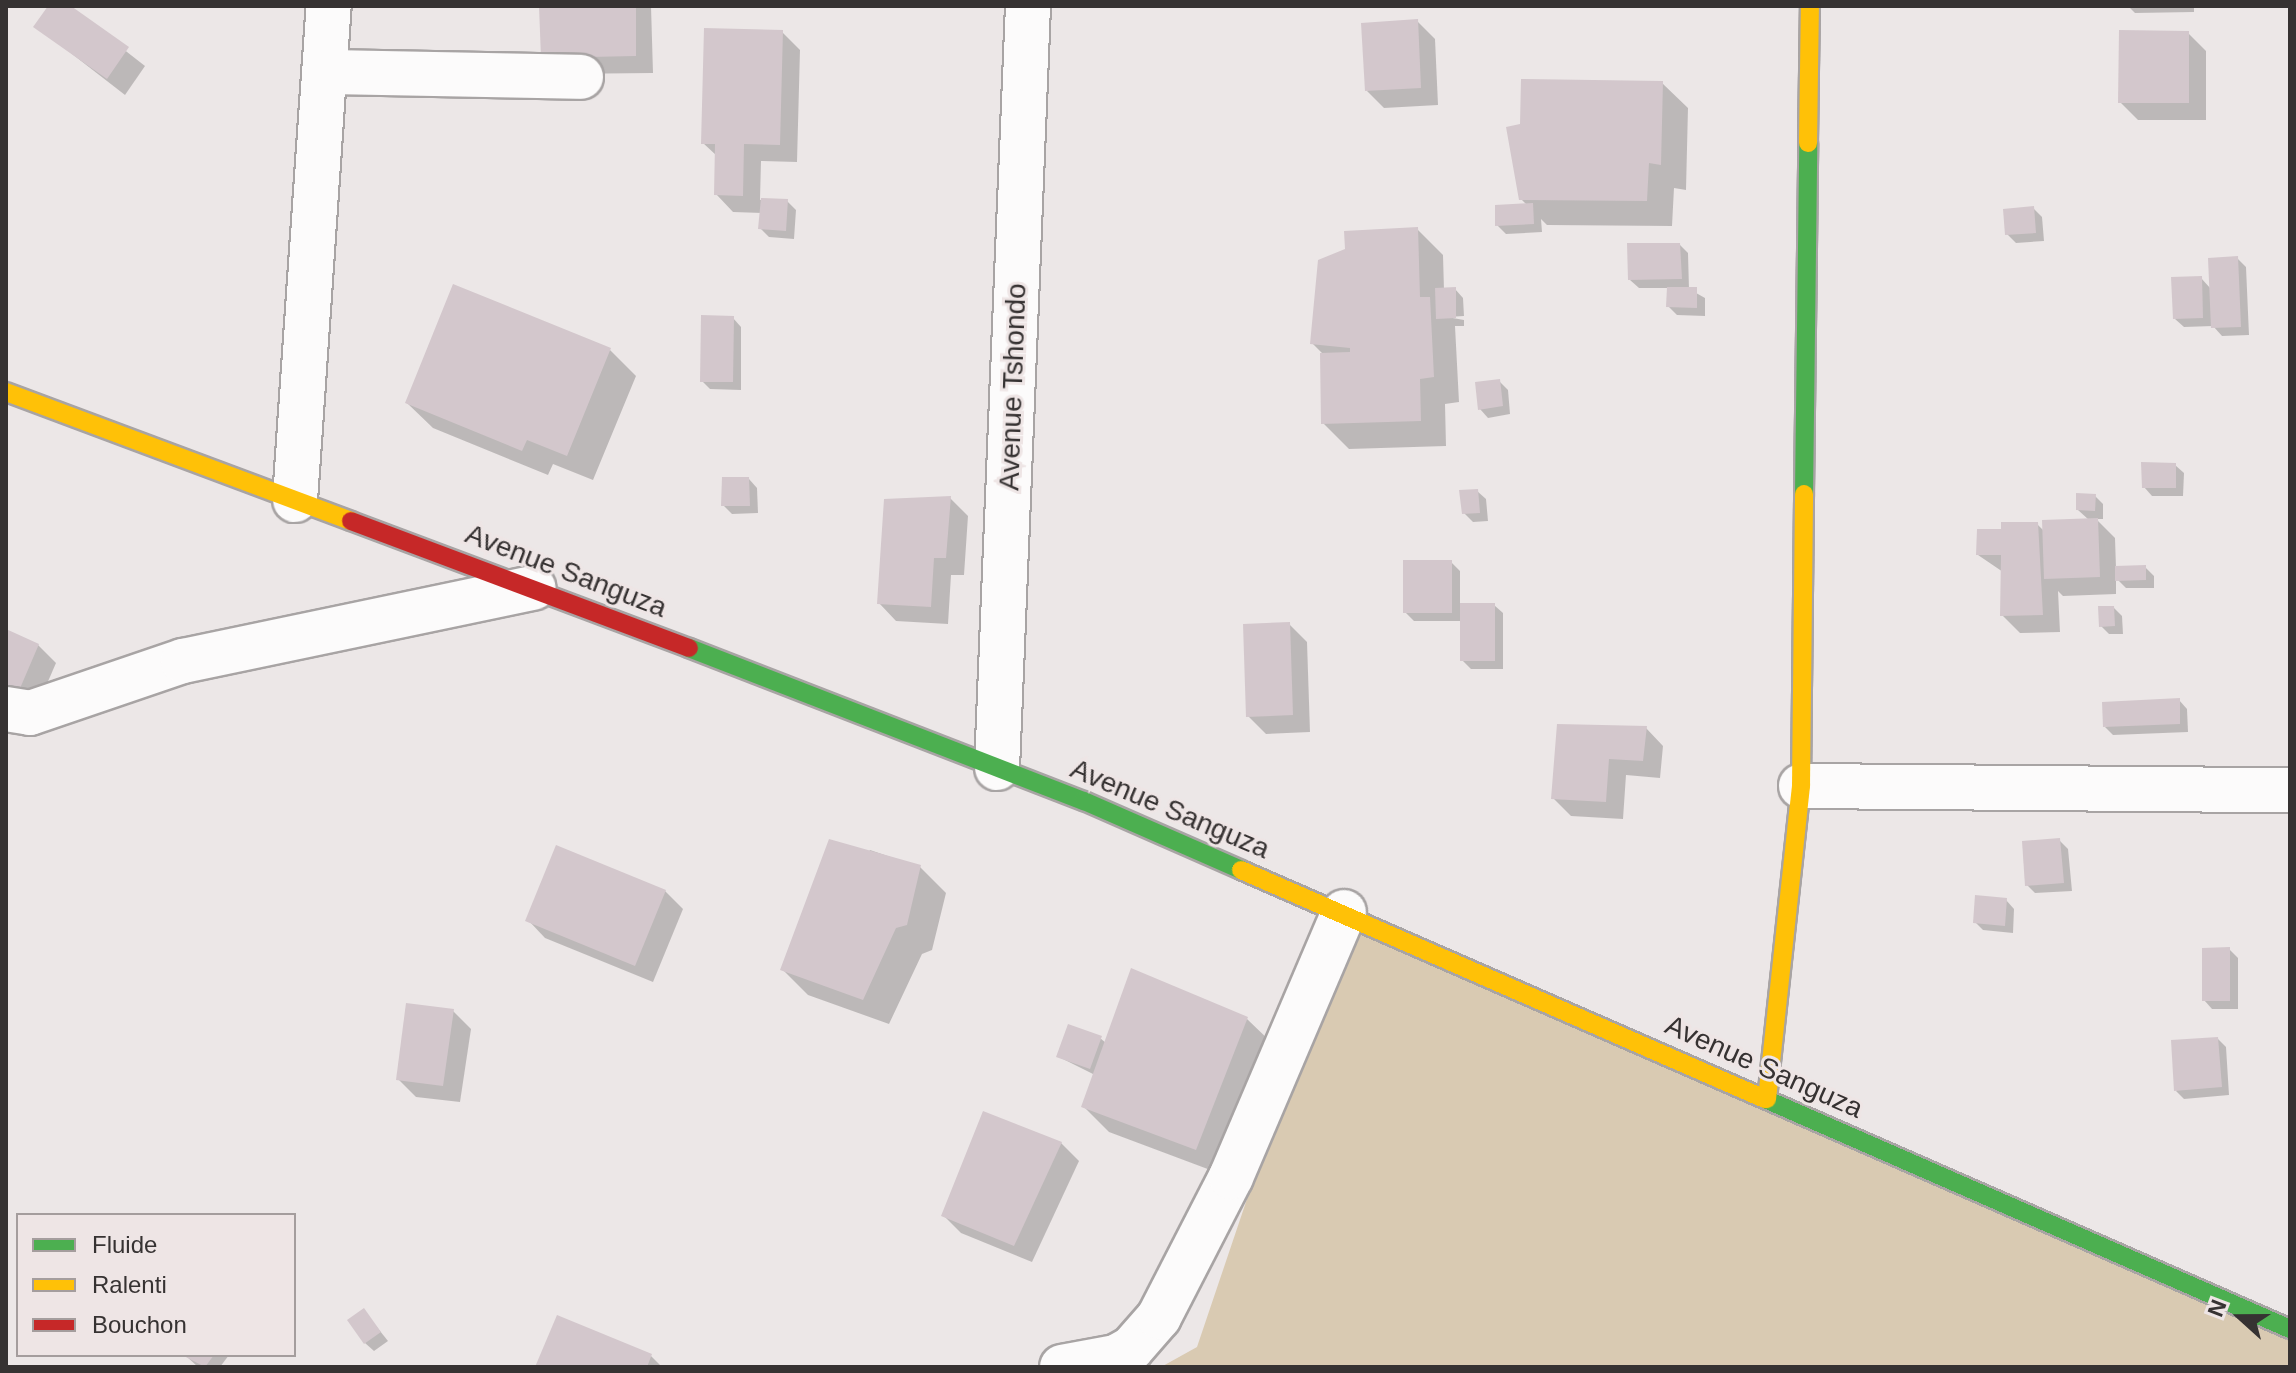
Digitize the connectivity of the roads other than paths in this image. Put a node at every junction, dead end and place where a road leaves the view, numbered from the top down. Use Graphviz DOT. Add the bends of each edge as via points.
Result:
graph roads {
  1 [pos="329,6"];
  2 [pos="1028,6"];
  3 [pos="1810,6"];
  4 [pos="326,72"];
  5 [pos="581,77"];
  6 [pos="6,392"];
  7 [pos="295,500"];
  8 [pos="533,588"];
  9 [pos="6,709"];
  10 [pos="997,768"];
  11 [pos="1801,786"];
  12 [pos="2290,790"];
  13 [pos="1344,912"];
  14 [pos="1767,1099"];
  15 [pos="2290,1329"];
  16 [pos="1062,1367"];
  1 -- 4 [label="street"];
  2 -- 10 [label="street, Avenue Tshondo"];
  3 -- 11 [label="street"];
  4 -- 5 [label="street"];
  4 -- 7 [label="street"];
  6 -- 7 [label="street, Avenue Sanguza"];
  7 -- 8 [label="street, Avenue Sanguza"];
  8 -- 9 [label="street" via="183,661 30,713"];
  8 -- 10 [label="street, Avenue Sanguza"];
  10 -- 13 [label="street, Avenue Sanguza"];
  11 -- 12 [label="street"];
  11 -- 14 [label="street"];
  13 -- 14 [label="street, Avenue Sanguza"];
  13 -- 16 [label="street" via="1231,1177 1159,1317 1132,1348 1116,1357"];
  14 -- 15 [label="street, Avenue Sanguza"];
}
